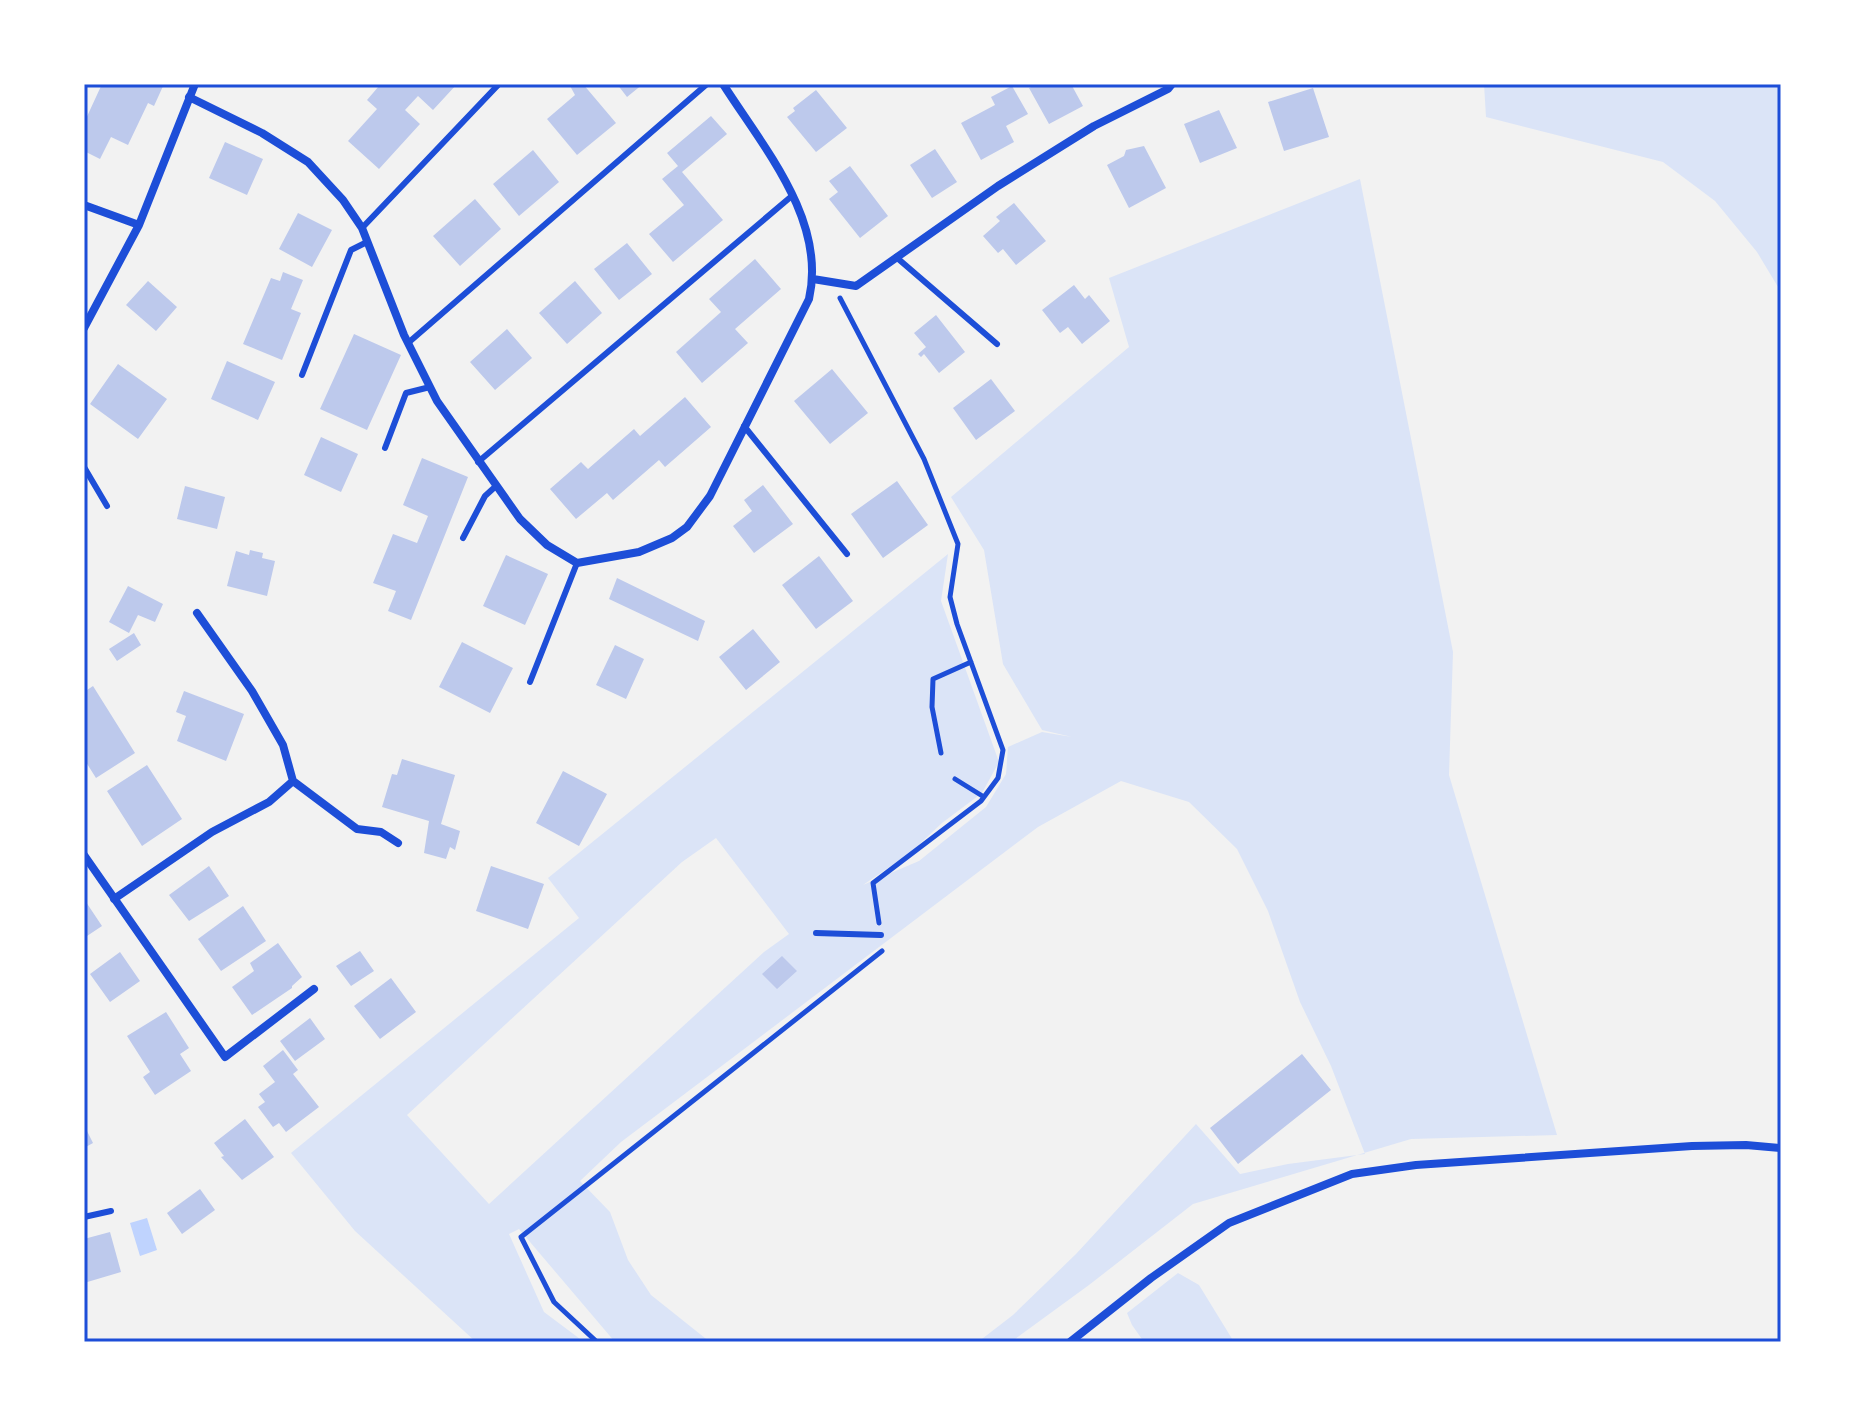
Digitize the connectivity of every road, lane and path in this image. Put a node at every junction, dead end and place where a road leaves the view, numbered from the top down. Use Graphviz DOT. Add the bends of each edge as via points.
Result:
graph roads {
  1 [pos="195,84"];
  2 [pos="499,84"];
  3 [pos="707,84"];
  4 [pos="723,84"];
  5 [pos="1172,84"];
  6 [pos="189,97"];
  7 [pos="793,195"];
  8 [pos="84,205"];
  9 [pos="139,225"];
  10 [pos="362,228"];
  11 [pos="367,242"];
  12 [pos="896,257"];
  13 [pos="813,279"];
  14 [pos="84,328"];
  15 [pos="408,343"];
  16 [pos="997,344"];
  17 [pos="302,375"];
  18 [pos="430,387"];
  19 [pos="744,426"];
  20 [pos="385,448"];
  21 [pos="478,462"];
  22 [pos="84,467"];
  23 [pos="496,486"];
  24 [pos="107,506"];
  25 [pos="463,538"];
  26 [pos="847,554"];
  27 [pos="577,563"];
  28 [pos="197,613"];
  29 [pos="971,662"];
  30 [pos="530,682"];
  31 [pos="941,753"];
  32 [pos="955,779"];
  33 [pos="293,781"];
  34 [pos="984,797"];
  35 [pos="398,843"];
  36 [pos="84,855"];
  37 [pos="114,899"];
  38 [pos="816,933"];
  39 [pos="881,935"];
  40 [pos="885,949"];
  41 [pos="314,989"];
  42 [pos="1781,1148"];
  43 [pos="111,1211"];
  44 [pos="84,1217"];
  45 [pos="597,1342"];
  46 [pos="1070,1342"];
  1 -- 6 [label="street"];
  2 -- 10 [label="lane"];
  3 -- 15 [label="lane"];
  4 -- 7 [label="street"];
  5 -- 12 [label="street" via="1022,171"];
  6 -- 9 [label="street"];
  6 -- 10 [label="street" via="308,162"];
  7 -- 13 [label="street" via="806,223"];
  7 -- 21 [label="lane"];
  8 -- 9 [label="street"];
  9 -- 14 [label="street"];
  10 -- 11 [label="street"];
  11 -- 15 [label="street"];
  11 -- 17 [label="lane" via="351,250"];
  12 -- 13 [label="street" via="856,286"];
  12 -- 16 [label="lane"];
  13 -- 19 [label="street" via="787,347"];
  13 -- 29 [label="path" via="840,298 924,459 958,544 950,597"];
  15 -- 18 [label="street"];
  18 -- 20 [label="lane" via="406,393"];
  18 -- 21 [label="street"];
  19 -- 26 [label="lane"];
  19 -- 27 [label="street" via="710,496 687,527 664,542"];
  21 -- 23 [label="street"];
  22 -- 24 [label="lane"];
  23 -- 25 [label="lane"];
  23 -- 27 [label="street" via="547,545"];
  27 -- 30 [label="lane"];
  28 -- 33 [label="street" via="283,745"];
  29 -- 31 [label="path" via="933,679 932,707"];
  29 -- 34 [label="path" via="1003,750 998,778"];
  32 -- 34 [label="path"];
  33 -- 35 [label="street" via="357,829 381,832"];
  33 -- 37 [label="street" via="269,802 212,832"];
  34 -- 39 [label="path" via="873,883"];
  36 -- 37 [label="street"];
  37 -- 41 [label="street" via="225,1057"];
  38 -- 39 [label="lane"];
  40 -- 45 [label="path" via="521,1237 554,1302"];
  42 -- 46 [label="street" via="1660,1148 1352,1174 1229,1223"];
  43 -- 44 [label="lane"];
}
